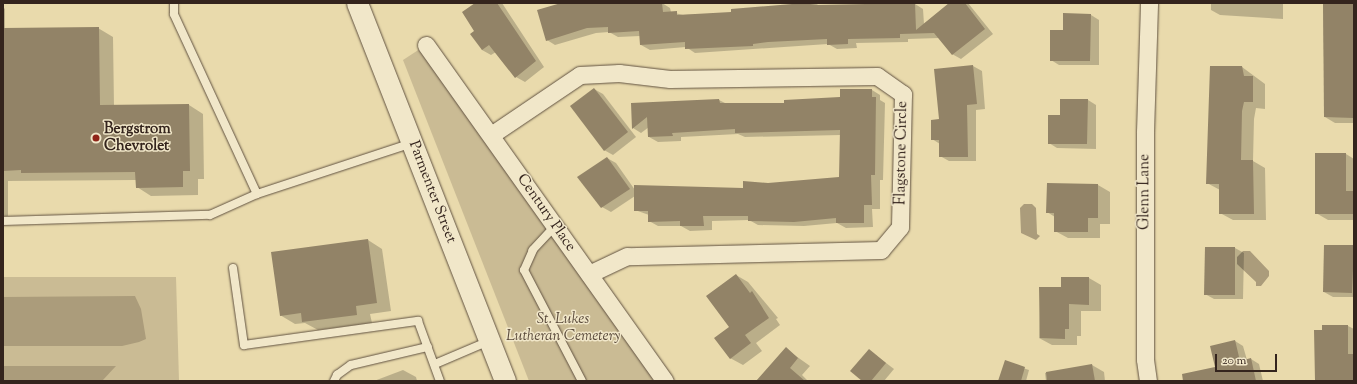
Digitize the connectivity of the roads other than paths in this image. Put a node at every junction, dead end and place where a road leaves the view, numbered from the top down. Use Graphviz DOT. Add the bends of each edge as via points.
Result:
graph roads {
  1 [pos="174,3"];
  2 [pos="1149,3"];
  3 [pos="358,4"];
  4 [pos="426,45"];
  5 [pos="491,135"];
  6 [pos="413,143"];
  7 [pos="257,194"];
  8 [pos="3,221"];
  9 [pos="555,226"];
  10 [pos="233,268"];
  11 [pos="589,274"];
  12 [pos="490,341"];
  13 [pos="428,346"];
  14 [pos="435,364"];
  15 [pos="334,381"];
  16 [pos="440,381"];
  17 [pos="505,381"];
  18 [pos="582,381"];
  19 [pos="665,381"];
  20 [pos="1148,381"];
  1 -- 7 [label="lane" via="174,14"];
  2 -- 20 [label="street, Glenn Lane" via="1145,132 1145,359"];
  3 -- 6 [label="street, Parmenter Street"];
  4 -- 5 [label="street, Century Place"];
  5 -- 9 [label="street, Century Place"];
  5 -- 11 [label="street, Flagstone Circle" via="580,75 618,73 670,79 877,76 903,94 900,227 881,250 627,256"];
  6 -- 7 [label="lane"];
  6 -- 12 [label="street, Parmenter Street"];
  7 -- 8 [label="lane" via="210,215"];
  9 -- 11 [label="street, Century Place"];
  9 -- 18 [label="lane" via="533,250 524,270"];
  10 -- 13 [label="lane" via="244,345 418,321"];
  11 -- 19 [label="street, Century Place"];
  12 -- 14 [label="lane"];
  12 -- 17 [label="street, Parmenter Street"];
  13 -- 14 [label="lane"];
  13 -- 15 [label="lane" via="351,364"];
  14 -- 16 [label="lane"];
}
